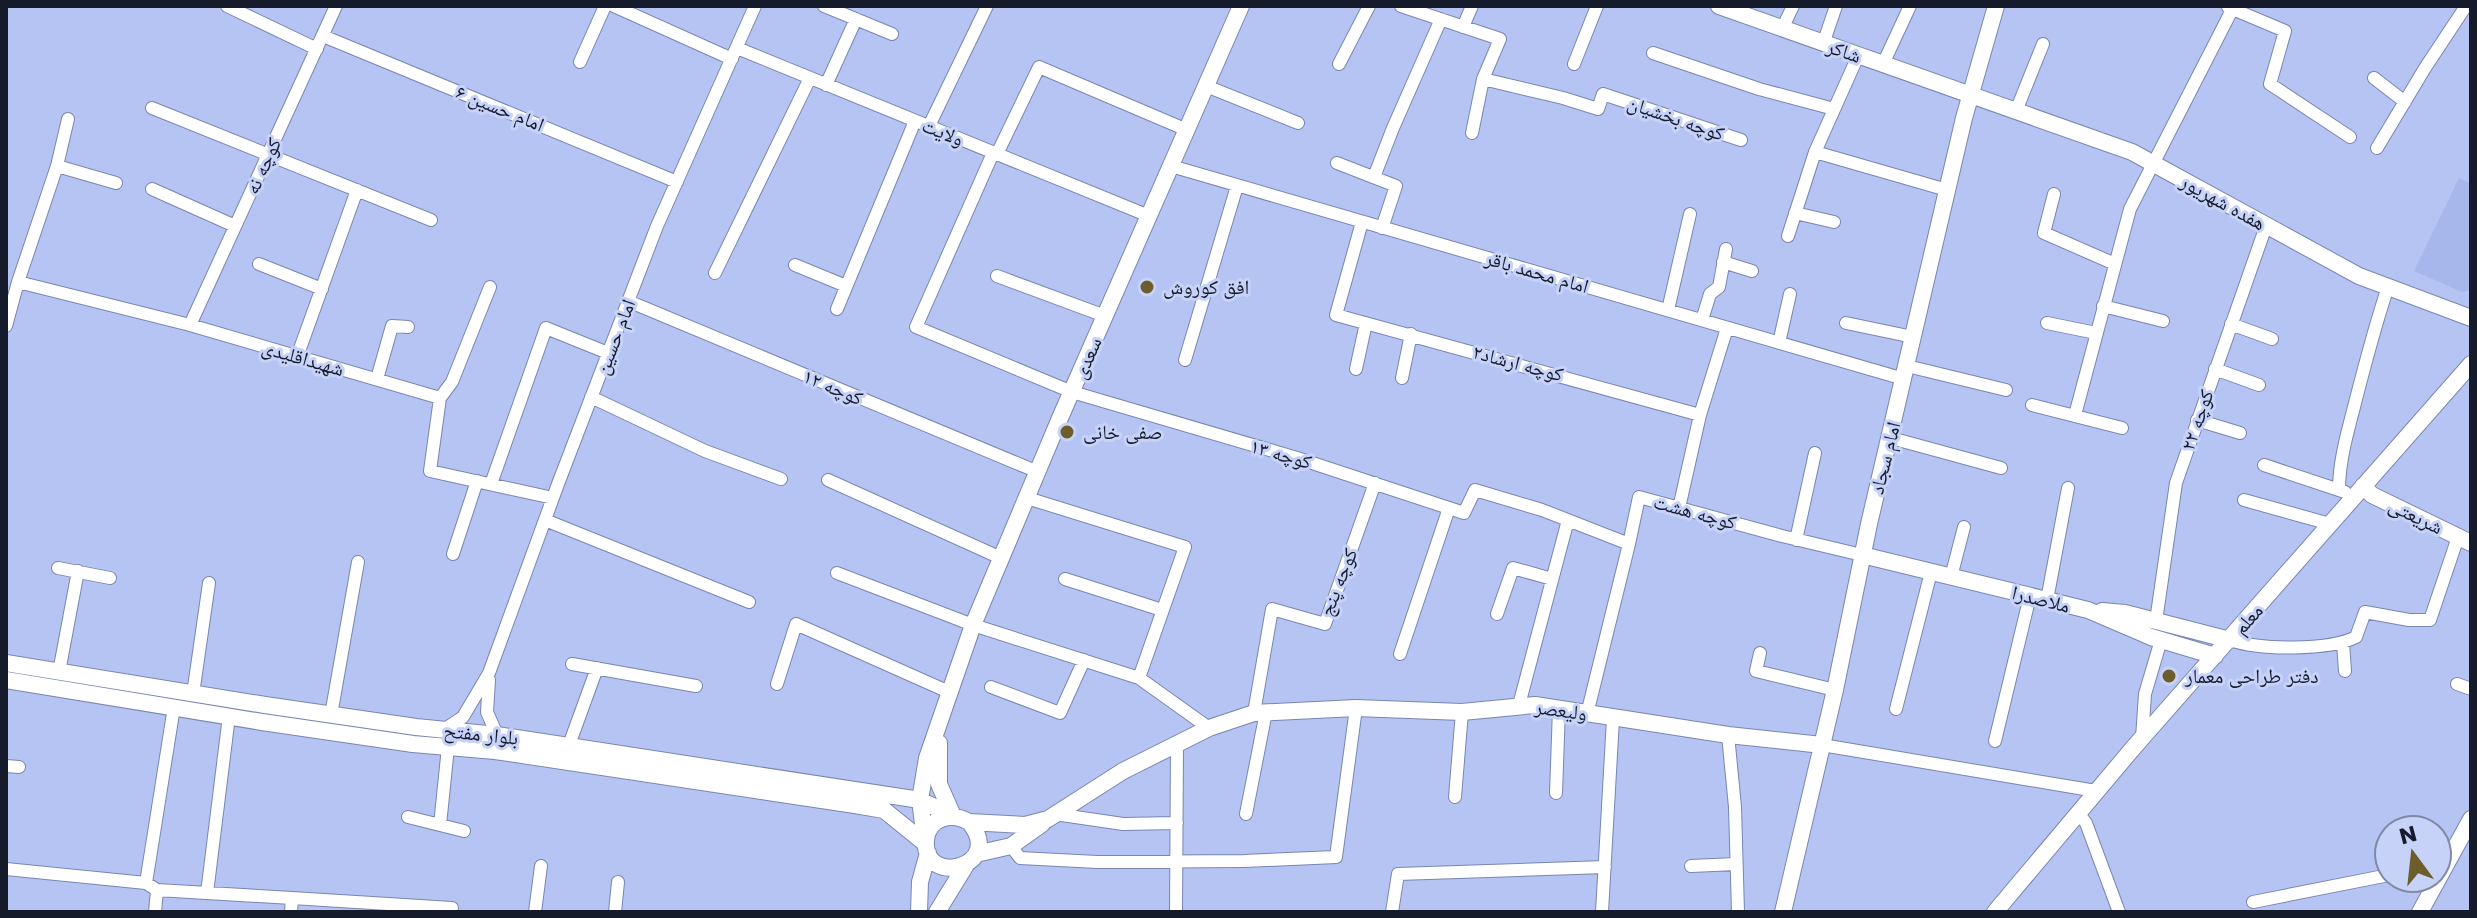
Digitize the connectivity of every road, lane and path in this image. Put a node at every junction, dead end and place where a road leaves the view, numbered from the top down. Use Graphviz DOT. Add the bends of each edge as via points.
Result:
graph roads {
  1 [pos="227,6"];
  2 [pos="336,6"];
  3 [pos="605,6"];
  4 [pos="755,6"];
  5 [pos="824,6"];
  6 [pos="987,6"];
  7 [pos="1241,6"];
  8 [pos="1369,6"];
  9 [pos="1401,6"];
  10 [pos="1472,6"];
  11 [pos="1597,6"];
  12 [pos="1719,6"];
  13 [pos="1793,6"];
  14 [pos="1836,6"];
  15 [pos="1910,6"];
  16 [pos="1996,6"];
  17 [pos="2466,6"];
  18 [pos="618,7"];
  19 [pos="2231,7"];
  20 [pos="856,19"];
  21 [pos="1441,19"];
  22 [pos="1463,27"];
  23 [pos="1782,29"];
  24 [pos="892,34"];
  25 [pos="323,36"];
  26 [pos="1823,44"];
  27 [pos="2043,44"];
  28 [pos="317,49"];
  29 [pos="1653,53"];
  30 [pos="735,54"];
  31 [pos="1858,56"];
  32 [pos="580,62"];
  33 [pos="1339,64"];
  34 [pos="1574,64"];
  35 [pos="1883,64"];
  36 [pos="810,78"];
  37 [pos="2374,78"];
  38 [pos="1483,79"];
  39 [pos="826,85"];
  40 [pos="1206,86"];
  41 [pos="1971,94"];
  42 [pos="2405,102"];
  43 [pos="152,108"];
  44 [pos="1834,109"];
  45 [pos="2016,111"];
  46 [pos="68,119"];
  47 [pos="915,121"];
  48 [pos="1298,123"];
  49 [pos="929,126"];
  50 [pos="1187,130"];
  51 [pos="1472,133"];
  52 [pos="2350,137"];
  53 [pos="1741,140"];
  54 [pos="2377,148"];
  55 [pos="1815,152"];
  56 [pos="995,154"];
  57 [pos="268,155"];
  58 [pos="1337,163"];
  59 [pos="2153,163"];
  60 [pos="57,166"];
  61 [pos="1171,166"];
  62 [pos="1374,177"];
  63 [pos="677,182"];
  64 [pos="116,183"];
  65 [pos="1237,186"];
  66 [pos="152,189"];
  67 [pos="357,190"];
  68 [pos="1947,190"];
  69 [pos="2054,194"];
  70 [pos="1795,213"];
  71 [pos="1690,214"];
  72 [pos="1149,216"];
  73 [pos="431,220"];
  74 [pos="1362,222"];
  75 [pos="1834,222"];
  76 [pos="235,226"];
  77 [pos="2266,226"];
  78 [pos="1382,228"];
  79 [pos="1788,236"];
  80 [pos="259,264"];
  81 [pos="2115,264"];
  82 [pos="795,265"];
  83 [pos="1752,271"];
  84 [pos="715,273"];
  85 [pos="997,276"];
  86 [pos="18,282"];
  87 [pos="846,286"];
  88 [pos="490,287"];
  89 [pos="2388,287"];
  90 [pos="322,289"];
  91 [pos="1790,294"];
  92 [pos="628,301"];
  93 [pos="2103,306"];
  94 [pos="837,309"];
  95 [pos="1668,310"];
  96 [pos="1105,316"];
  97 [pos="2471,318"];
  98 [pos="1702,320"];
  99 [pos="2163,321"];
  100 [pos="1366,323"];
  101 [pos="1846,323"];
  102 [pos="2047,323"];
  103 [pos="2231,324"];
  104 [pos="190,325"];
  105 [pos="6,326"];
  106 [pos="408,327"];
  107 [pos="1727,328"];
  108 [pos="2096,333"];
  109 [pos="1411,334"];
  110 [pos="1913,337"];
  111 [pos="2272,339"];
  112 [pos="1779,343"];
  113 [pos="608,353"];
  114 [pos="297,357"];
  115 [pos="1185,360"];
  116 [pos="2471,364"];
  117 [pos="1356,369"];
  118 [pos="2215,369"];
  119 [pos="1905,372"];
  120 [pos="1402,378"];
  121 [pos="377,379"];
  122 [pos="2259,385"];
  123 [pos="2006,390"];
  124 [pos="1072,392"];
  125 [pos="591,397"];
  126 [pos="440,398"];
  127 [pos="2032,405"];
  128 [pos="1700,415"];
  129 [pos="2075,415"];
  130 [pos="2197,420"];
  131 [pos="2122,428"];
  132 [pos="2240,433"];
  133 [pos="1891,438"];
  134 [pos="1815,453"];
  135 [pos="2264,465"];
  136 [pos="2001,468"];
  137 [pos="1038,472"];
  138 [pos="781,479"];
  139 [pos="828,480"];
  140 [pos="477,481"];
  141 [pos="1375,483"];
  142 [pos="491,484"];
  143 [pos="2068,488"];
  144 [pos="2352,490"];
  145 [pos="553,498"];
  146 [pos="1027,498"];
  147 [pos="2244,500"];
  148 [pos="1449,508"];
  149 [pos="1679,508"];
  150 [pos="545,520"];
  151 [pos="1568,520"];
  152 [pos="2330,524"];
  153 [pos="1964,527"];
  154 [pos="1796,540"];
  155 [pos="2464,540"];
  156 [pos="1629,544"];
  157 [pos="453,554"];
  158 [pos="1862,555"];
  159 [pos="1001,558"];
  160 [pos="358,562"];
  161 [pos="58,568"];
  162 [pos="78,571"];
  163 [pos="1931,572"];
  164 [pos="837,573"];
  165 [pos="1951,577"];
  166 [pos="110,578"];
  167 [pos="1065,579"];
  168 [pos="1552,579"];
  169 [pos="209,583"];
  170 [pos="2030,596"];
  171 [pos="2047,600"];
  172 [pos="749,602"];
  173 [pos="1162,610"];
  174 [pos="2088,610"];
  175 [pos="1497,614"];
  176 [pos="2156,621"];
  177 [pos="973,625"];
  178 [pos="2161,640"];
  179 [pos="2230,640"];
  180 [pos="2343,643"];
  181 [pos="1760,653"];
  182 [pos="1400,654"];
  183 [pos="2215,656"];
  184 [pos="1084,660"];
  185 [pos="6,663"];
  186 [pos="572,664"];
  187 [pos="597,668"];
  188 [pos="2345,671"];
  189 [pos="59,672"];
  190 [pos="489,673"];
  191 [pos="1139,678"];
  192 [pos="6,680"];
  193 [pos="777,684"];
  194 [pos="2457,684"];
  195 [pos="696,686"];
  196 [pos="991,687"];
  197 [pos="2471,689"];
  198 [pos="1835,690"];
  199 [pos="949,692"];
  200 [pos="193,694"];
  201 [pos="1519,705"];
  202 [pos="174,707"];
  203 [pos="1356,708"];
  204 [pos="1559,709"];
  205 [pos="1896,709"];
  206 [pos="1260,712"];
  207 [pos="1462,712"];
  208 [pos="264,713"];
  209 [pos="942,713"];
  210 [pos="1587,714"];
  211 [pos="331,715"];
  212 [pos="229,716"];
  213 [pos="1613,719"];
  214 [pos="1209,728"];
  215 [pos="445,729"];
  216 [pos="497,735"];
  217 [pos="1728,735"];
  218 [pos="2142,738"];
  219 [pos="1995,741"];
  220 [pos="1177,744"];
  221 [pos="569,745"];
  222 [pos="1822,745"];
  223 [pos="448,747"];
  224 [pos="2096,791"];
  225 [pos="1556,793"];
  226 [pos="1455,797"];
  227 [pos="920,800"];
  228 [pos="2078,813"];
  229 [pos="1246,814"];
  230 [pos="408,817"];
  231 [pos="1051,817"];
  232 [pos="961,819"];
  233 [pos="2471,819"];
  234 [pos="1177,823"];
  235 [pos="440,825"];
  236 [pos="464,831"];
  237 [pos="1011,846"];
  238 [pos="2453,847"];
  239 [pos="927,848"];
  240 [pos="971,859"];
  241 [pos="1177,861"];
  242 [pos="1736,864"];
  243 [pos="541,866"];
  244 [pos="1691,866"];
  245 [pos="1605,867"];
  246 [pos="6,869"];
  247 [pos="2373,878"];
  248 [pos="618,882"];
  249 [pos="146,883"];
  250 [pos="157,890"];
  251 [pos="207,893"];
  252 [pos="292,898"];
  253 [pos="2253,902"];
  254 [pos="452,908"];
  255 [pos="917,910"];
  256 [pos="155,912"];
  257 [pos="291,912"];
  258 [pos="535,912"];
  259 [pos="615,912"];
  260 [pos="937,912"];
  261 [pos="1176,912"];
  262 [pos="1392,912"];
  263 [pos="1602,912"];
  264 [pos="1738,912"];
  265 [pos="1783,912"];
  266 [pos="1995,912"];
  267 [pos="2119,912"];
  1 -- 28 [label="street"];
  2 -- 25 [label="street, کوچه نه"];
  3 -- 32 [label="street"];
  4 -- 30 [label="street, امام حسین"];
  5 -- 20 [label="street"];
  6 -- 49 [label="street"];
  7 -- 40 [label="street, سعدی"];
  8 -- 33 [label="street"];
  9 -- 21 [label="street"];
  10 -- 22 [label="street"];
  11 -- 34 [label="street"];
  12 -- 23 [label="street, شاکر"];
  13 -- 23 [label="street"];
  14 -- 26 [label="street"];
  15 -- 35 [label="street"];
  16 -- 41 [label="street, امام سجاد"];
  17 -- 42 [label="street"];
  18 -- 30 [label="street, ولایت"];
  19 -- 52 [label="street" via="2285,31 2270,84"];
  19 -- 59 [label="street"];
  20 -- 24 [label="street"];
  20 -- 39 [label="street"];
  21 -- 22 [label="street"];
  21 -- 62 [label="street"];
  22 -- 38 [label="street" via="1500,39"];
  23 -- 26 [label="street, شاکر"];
  25 -- 28 [label="street, کوچه نه"];
  25 -- 63 [label="street, امام حسین ۶"];
  26 -- 31 [label="street, شاکر"];
  27 -- 45 [label="street"];
  28 -- 57 [label="street, کوچه نه"];
  29 -- 44 [label="street"];
  30 -- 36 [label="street, ولایت"];
  30 -- 63 [label="street, امام حسین"];
  31 -- 35 [label="street, شاکر"];
  31 -- 44 [label="street"];
  35 -- 41 [label="street, شاکر"];
  36 -- 39 [label="street, ولایت"];
  36 -- 84 [label="street"];
  37 -- 42 [label="street"];
  38 -- 51 [label="street"];
  38 -- 53 [label="street, کوچه بخشیان" via="1598,109 1603,94"];
  39 -- 47 [label="street, ولایت"];
  40 -- 48 [label="street"];
  40 -- 50 [label="street, سعدی"];
  41 -- 45 [label="street, هفده شهریور"];
  41 -- 68 [label="street, امام سجاد"];
  42 -- 54 [label="street"];
  43 -- 57 [label="street"];
  44 -- 55 [label="street"];
  45 -- 59 [label="street, هفده شهریور"];
  46 -- 60 [label="street"];
  47 -- 49 [label="street, ولایت"];
  47 -- 87 [label="street"];
  49 -- 56 [label="street, ولایت"];
  50 -- 56 [label="street" via="1039,67"];
  50 -- 61 [label="street, سعدی"];
  55 -- 68 [label="street"];
  55 -- 70 [label="street"];
  56 -- 72 [label="street, ولایت"];
  56 -- 124 [label="street, کوچه ۱۳" via="916,327"];
  57 -- 67 [label="street"];
  57 -- 76 [label="street, کوچه نه"];
  58 -- 62 [label="street"];
  59 -- 77 [label="street, هفده شهریور"];
  59 -- 81 [label="street" via="2130,209"];
  60 -- 64 [label="street"];
  60 -- 86 [label="street"];
  61 -- 65 [label="street, امام محمد باقر"];
  61 -- 72 [label="street, سعدی"];
  62 -- 78 [label="street" via="1396,186"];
  63 -- 92 [label="street, امام حسین"];
  65 -- 74 [label="street, امام محمد باقر"];
  65 -- 115 [label="street"];
  66 -- 76 [label="street"];
  67 -- 73 [label="street"];
  67 -- 90 [label="street"];
  68 -- 110 [label="street, امام سجاد"];
  69 -- 81 [label="street" via="2044,233"];
  70 -- 75 [label="street"];
  70 -- 79 [label="street"];
  71 -- 95 [label="street"];
  72 -- 96 [label="street, سعدی"];
  74 -- 78 [label="street, امام محمد باقر"];
  74 -- 100 [label="street, کوچه ارشاد۲" via="1336,315"];
  76 -- 104 [label="street, کوچه نه"];
  77 -- 89 [label="street, هفده شهریور"];
  77 -- 103 [label="street, کوچه ۲۲"];
  78 -- 95 [label="street, امام محمد باقر"];
  80 -- 90 [label="street"];
  81 -- 93 [label="street"];
  82 -- 87 [label="street"];
  83 -- 98 [label="street" via="1725,255 1719,287 1710,294"];
  85 -- 96 [label="street"];
  86 -- 104 [label="street, شهیداقلیدی"];
  86 -- 105 [label="street"];
  87 -- 94 [label="street"];
  88 -- 126 [label="street" via="452,382"];
  89 -- 97 [label="street, هفده شهریور"];
  89 -- 144 [label="street" via="2339,475"];
  90 -- 114 [label="street"];
  91 -- 112 [label="street"];
  92 -- 113 [label="street, امام حسین"];
  92 -- 137 [label="street, کوچه ۱۲"];
  93 -- 99 [label="street"];
  93 -- 108 [label="street"];
  95 -- 98 [label="street, امام محمد باقر"];
  96 -- 124 [label="street, سعدی"];
  98 -- 107 [label="street, امام محمد باقر"];
  100 -- 109 [label="street, کوچه ارشاد۲"];
  100 -- 117 [label="street"];
  101 -- 110 [label="street"];
  102 -- 108 [label="street"];
  103 -- 111 [label="street"];
  103 -- 118 [label="street, کوچه ۲۲"];
  104 -- 114 [label="street, شهیداقلیدی"];
  106 -- 121 [label="street" via="392,326"];
  107 -- 112 [label="street, امام محمد باقر"];
  107 -- 128 [label="street"];
  108 -- 129 [label="street"];
  109 -- 120 [label="street"];
  109 -- 128 [label="street, کوچه ارشاد۲"];
  110 -- 119 [label="street, امام سجاد"];
  112 -- 119 [label="street, امام محمد باقر"];
  113 -- 125 [label="street, امام حسین"];
  113 -- 142 [label="street" via="546,328"];
  114 -- 121 [label="street, شهیداقلیدی"];
  116 -- 144 [label="street, معلم"];
  118 -- 122 [label="street"];
  118 -- 130 [label="street, کوچه ۲۲"];
  119 -- 123 [label="street"];
  119 -- 133 [label="street, امام سجاد"];
  121 -- 126 [label="street, شهیداقلیدی"];
  124 -- 137 [label="street, سعدی"];
  124 -- 141 [label="street, کوچه ۱۳"];
  125 -- 138 [label="street" via="705,451"];
  125 -- 145 [label="street, امام حسین"];
  126 -- 140 [label="street" via="430,471"];
  127 -- 129 [label="street"];
  128 -- 149 [label="street"];
  129 -- 131 [label="street"];
  130 -- 132 [label="street"];
  130 -- 176 [label="street, کوچه ۲۲" via="2176,483"];
  133 -- 136 [label="street"];
  133 -- 158 [label="street, امام سجاد"];
  134 -- 154 [label="street"];
  135 -- 144 [label="street"];
  137 -- 146 [label="street, سعدی"];
  139 -- 159 [label="street"];
  140 -- 142 [label="street"];
  140 -- 157 [label="street"];
  141 -- 148 [label="street, کوچه ۱۳"];
  141 -- 206 [label="street, کوچه پنج" via="1325,624 1272,609"];
  142 -- 145 [label="street"];
  143 -- 171 [label="street"];
  144 -- 152 [label="street, معلم"];
  144 -- 155 [label="street, شریعتی"];
  145 -- 150 [label="street, امام حسین"];
  146 -- 159 [label="street, سعدی"];
  146 -- 173 [label="street" via="1185,547"];
  147 -- 152 [label="street"];
  148 -- 151 [label="street" via="1464,513 1475,490"];
  148 -- 182 [label="street"];
  149 -- 154 [label="street, کوچه هشت"];
  149 -- 156 [label="street, کوچه هشت" via="1639,497"];
  150 -- 172 [label="street"];
  150 -- 190 [label="street, امام حسین"];
  151 -- 156 [label="street"];
  151 -- 168 [label="street"];
  152 -- 179 [label="street, معلم"];
  153 -- 165 [label="street"];
  154 -- 158 [label="street, کوچه هشت"];
  155 -- 180 [label="street" via="2430,620 2365,612 2356,637"];
  156 -- 210 [label="street"];
  158 -- 163 [label="street, ملاصدرا"];
  158 -- 198 [label="street, امام سجاد"];
  159 -- 177 [label="street, سعدی"];
  160 -- 211 [label="street"];
  161 -- 162 [label="street"];
  162 -- 166 [label="street"];
  162 -- 189 [label="street"];
  163 -- 165 [label="street, ملاصدرا"];
  163 -- 205 [label="street"];
  164 -- 177 [label="street"];
  165 -- 170 [label="street, ملاصدرا"];
  167 -- 173 [label="street"];
  168 -- 175 [label="street" via="1513,568"];
  168 -- 201 [label="street"];
  169 -- 200 [label="street"];
  170 -- 171 [label="street, ملاصدرا"];
  170 -- 219 [label="street"];
  171 -- 174 [label="street, ملاصدرا"];
  173 -- 191 [label="street"];
  174 -- 176 [label="street"];
  174 -- 178 [label="street, ملاصدرا"];
  176 -- 179 [label="street"];
  177 -- 184 [label="street"];
  177 -- 199 [label="street, سعدی"];
  178 -- 183 [label="street, ملاصدرا"];
  178 -- 218 [label="street" via="2145,694"];
  179 -- 180 [label="street" via="2300,647"];
  179 -- 183 [label="street, معلم"];
  180 -- 188 [label="street"];
  181 -- 198 [label="street" via="1756,671"];
  183 -- 218 [label="street, معلم"];
  184 -- 191 [label="street"];
  184 -- 196 [label="street" via="1060,713"];
  185 -- 189 [label="street, بلوار مفتح"];
  186 -- 187 [label="street"];
  187 -- 195 [label="street"];
  187 -- 221 [label="street"];
  189 -- 200 [label="street, بلوار مفتح"];
  190 -- 215 [label="street" via="463,717"];
  190 -- 216 [label="street" via="487,712"];
  191 -- 214 [label="street"];
  192 -- 202 [label="street, بلوار مفتح"];
  193 -- 199 [label="street" via="796,624"];
  194 -- 197 [label="street"];
  198 -- 222 [label="street, امام سجاد"];
  199 -- 209 [label="street, سعدی"];
  200 -- 208 [label="street, بلوار مفتح"];
  201 -- 204 [label="street, ولیعصر"];
  201 -- 207 [label="street, ولیعصر"];
  202 -- 212 [label="street, بلوار مفتح"];
  202 -- 249 [label="street"];
  203 -- 206 [label="street, ولیعصر"];
  203 -- 207 [label="street, ولیعصر"];
  203 -- 241 [label="street" via="1336,857"];
  204 -- 210 [label="street, ولیعصر"];
  204 -- 225 [label="street"];
  206 -- 214 [label="street, ولیعصر"];
  206 -- 229 [label="street"];
  207 -- 226 [label="street"];
  208 -- 211 [label="street, بلوار مفتح"];
  208 -- 212 [label="street, بلوار مفتح"];
  208 -- 223 [label="street, بلوار مفتح"];
  209 -- 227 [label="street, سعدی"];
  209 -- 232 [label="street, سعدی" via="937,774"];
  210 -- 213 [label="street, ولیعصر"];
  211 -- 215 [label="street, بلوار مفتح"];
  212 -- 251 [label="street"];
  213 -- 217 [label="street, ولیعصر"];
  213 -- 245 [label="street"];
  214 -- 220 [label="street, ولیعصر"];
  215 -- 216 [label="street, بلوار مفتح"];
  216 -- 221 [label="street, بلوار مفتح"];
  217 -- 222 [label="street, ولیعصر"];
  217 -- 242 [label="street"];
  218 -- 224 [label="street, معلم"];
  220 -- 231 [label="street, ولیعصر"];
  220 -- 234 [label="street"];
  221 -- 227 [label="street, بلوار مفتح"];
  222 -- 224 [label="street, ولیعصر"];
  222 -- 265 [label="street, امام سجاد"];
  223 -- 235 [label="street"];
  223 -- 239 [label="street, بلوار مفتح" via="884,810"];
  224 -- 228 [label="street, معلم"];
  227 -- 232 [label="street, بلوار مفتح"];
  227 -- 239 [label="street, سعدی"];
  228 -- 266 [label="street, معلم"];
  228 -- 267 [label="street"];
  230 -- 235 [label="street"];
  231 -- 232 [label="street, ولیعصر" via="1025,825"];
  231 -- 234 [label="street"];
  231 -- 237 [label="street, ولیعصر"];
  232 -- 239 [label="street" via="944,817 930,828"];
  232 -- 240 [label="street" via="978,837"];
  233 -- 238 [label="street"];
  234 -- 241 [label="street"];
  235 -- 236 [label="street"];
  237 -- 240 [label="street, ولیعصر"];
  237 -- 241 [label="street" via="1020,858"];
  239 -- 240 [label="street" via="932,860 947,868"];
  239 -- 255 [label="street"];
  240 -- 260 [label="street"];
  241 -- 261 [label="street"];
  242 -- 244 [label="street"];
  242 -- 264 [label="street"];
  243 -- 258 [label="street"];
  245 -- 262 [label="street" via="1398,874"];
  245 -- 263 [label="street"];
  246 -- 249 [label="street"];
  247 -- 253 [label="street"];
  248 -- 259 [label="street"];
  249 -- 250 [label="street"];
  250 -- 251 [label="street"];
  250 -- 256 [label="street"];
  251 -- 252 [label="street"];
  252 -- 254 [label="street"];
  252 -- 257 [label="street"];
}
